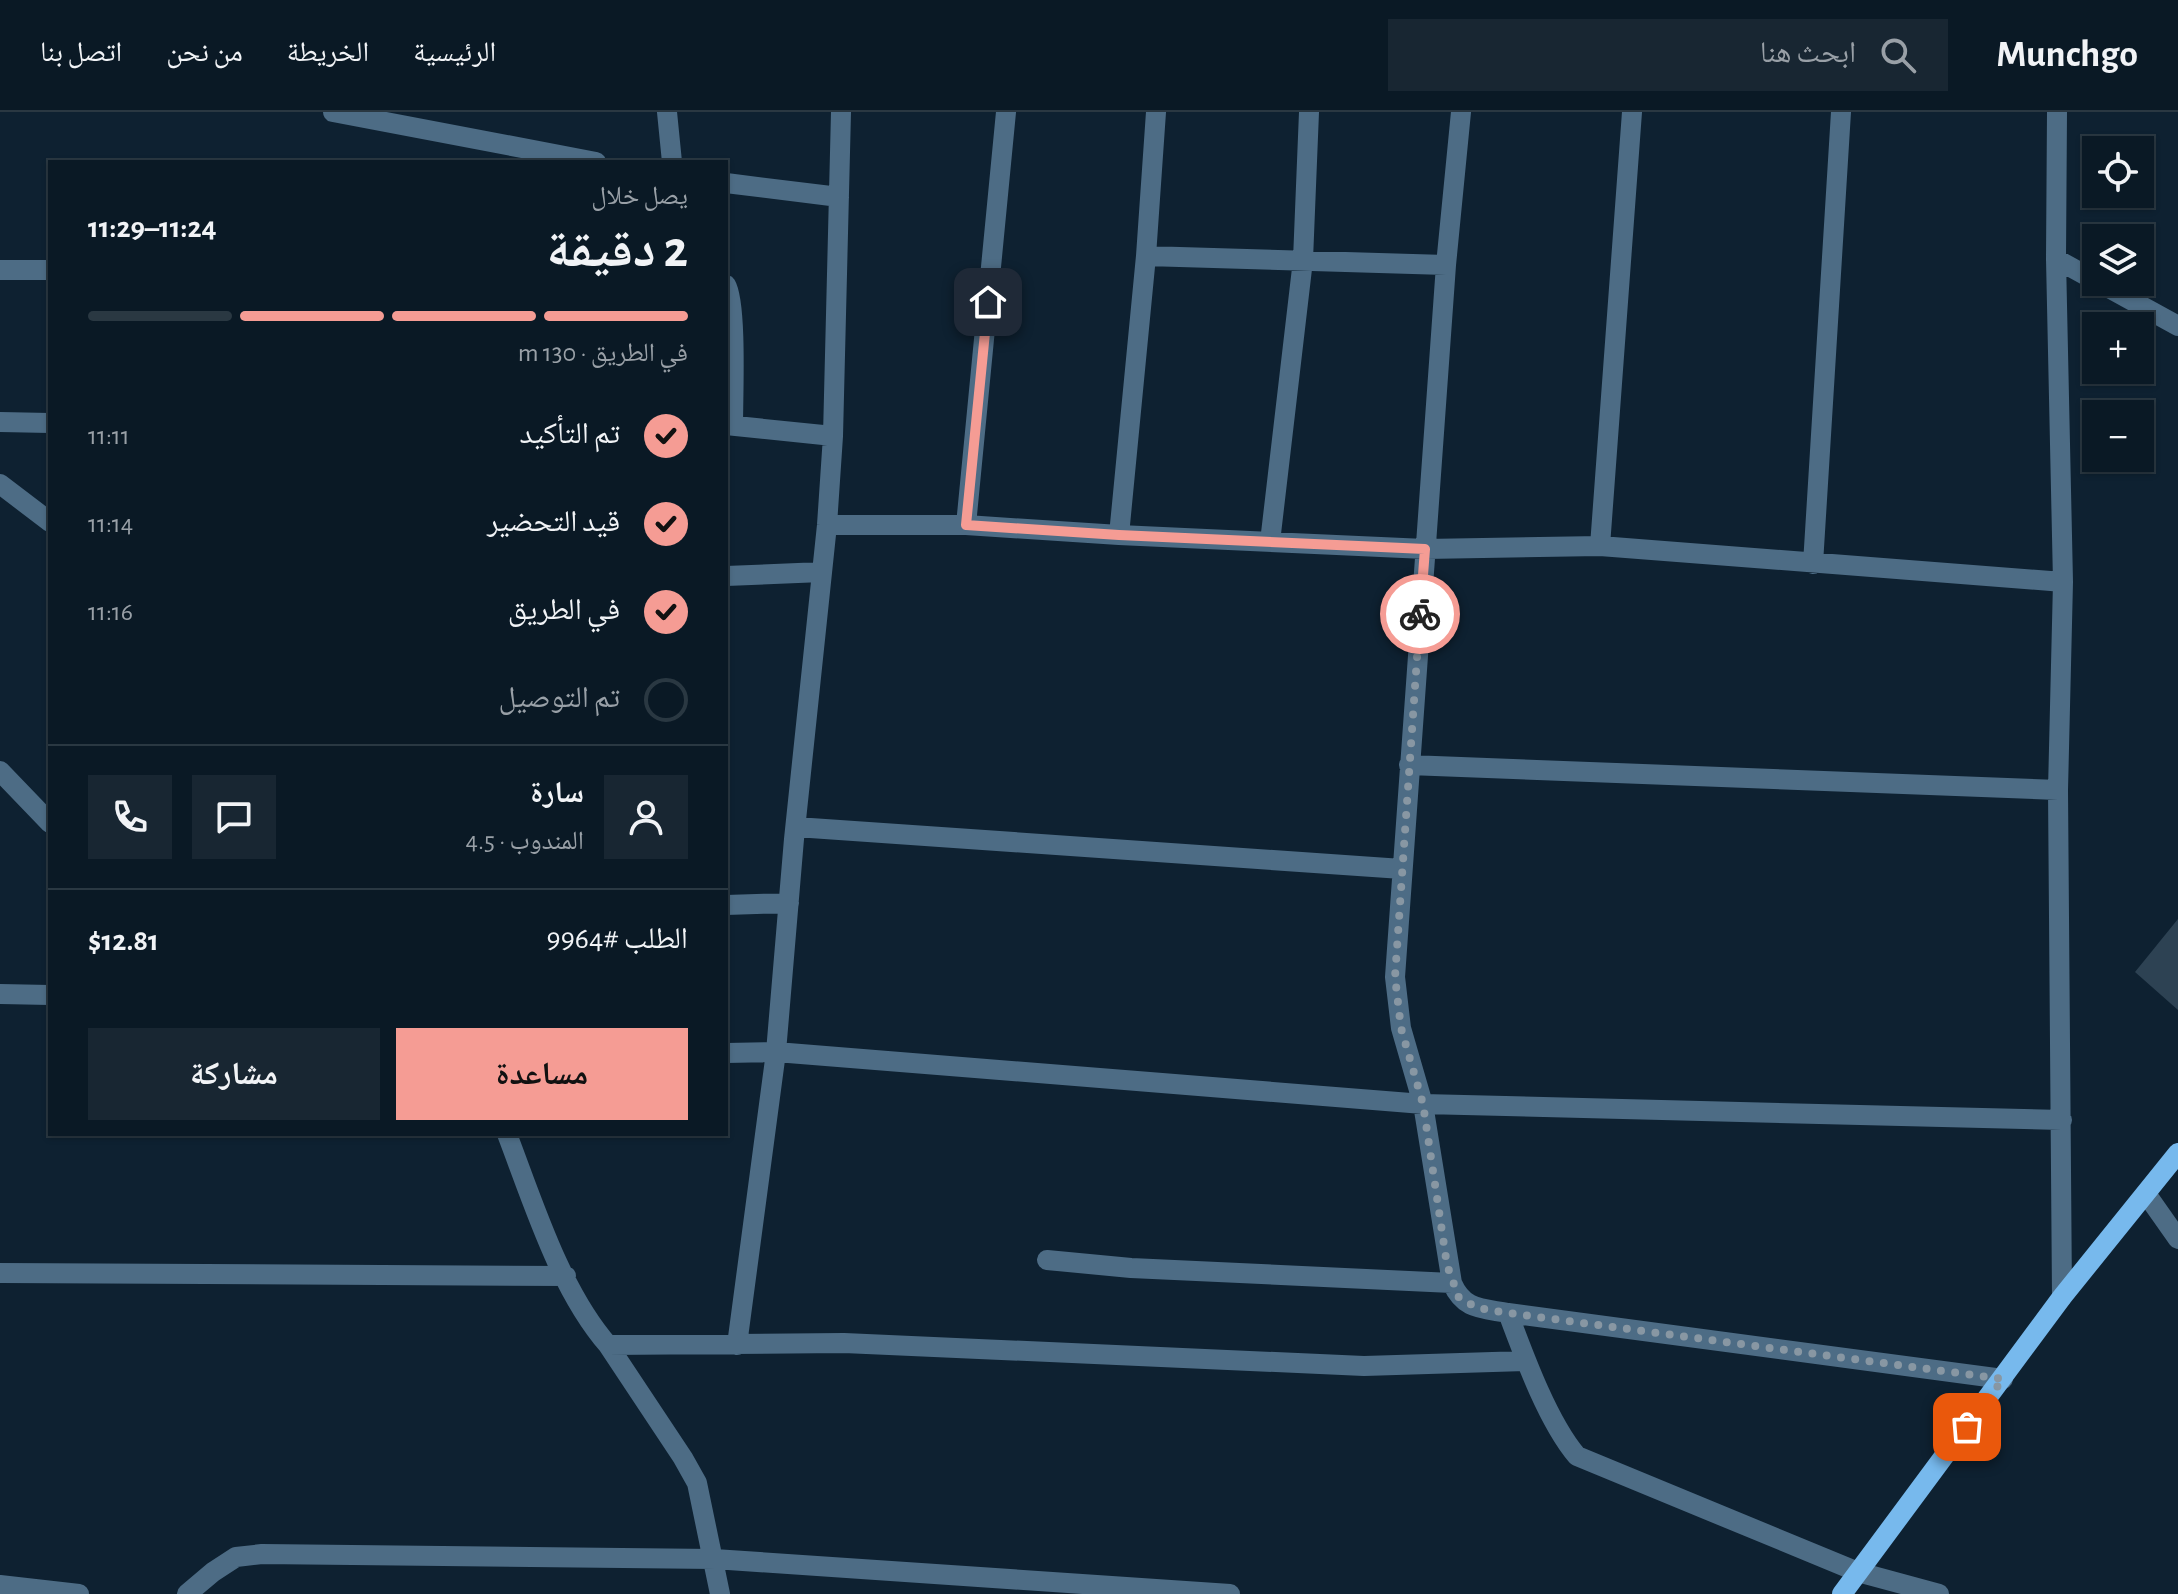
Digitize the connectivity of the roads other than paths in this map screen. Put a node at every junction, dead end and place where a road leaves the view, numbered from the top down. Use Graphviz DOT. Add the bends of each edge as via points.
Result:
graph roads {
  1 [pos="333,112"];
  2 [pos="667,112"];
  3 [pos="841,112"];
  4 [pos="1006,112"];
  5 [pos="1156,112"];
  6 [pos="1309,112"];
  7 [pos="1461,112"];
  8 [pos="1632,112"];
  9 [pos="1841,112"];
  10 [pos="2057,112"];
  11 [pos="585,160"];
  12 [pos="672,160"];
  13 [pos="728,183"];
  14 [pos="839,197"];
  15 [pos="1146,256"];
  16 [pos="2056,259"];
  17 [pos="1303,260"];
  18 [pos="1446,265"];
  19 [pos="0,270"];
  20 [pos="48,270"];
  21 [pos="2082,274"];
  22 [pos="728,289"];
  23 [pos="2123,296"];
  24 [pos="2178,326"];
  25 [pos="0,422"];
  26 [pos="48,423"];
  27 [pos="730,425"];
  28 [pos="833,436"];
  29 [pos="0,484"];
  30 [pos="48,520"];
  31 [pos="827,525"];
  32 [pos="966,525"];
  33 [pos="1119,535"];
  34 [pos="1270,542"];
  35 [pos="1600,546"];
  36 [pos="1425,549"];
  37 [pos="1813,564"];
  38 [pos="822,572"];
  39 [pos="728,576"];
  40 [pos="2063,582"];
  41 [pos="1409,765"];
  42 [pos="0,771"];
  43 [pos="2058,790"];
  44 [pos="48,821"];
  45 [pos="796,827"];
  46 [pos="1402,869"];
  47 [pos="789,903"];
  48 [pos="728,905"];
  49 [pos="0,994"];
  50 [pos="48,995"];
  51 [pos="776,1052"];
  52 [pos="728,1053"];
  53 [pos="1423,1104"];
  54 [pos="2062,1120"];
  55 [pos="508,1136"];
  56 [pos="2178,1153"];
  57 [pos="2147,1195"];
  58 [pos="2178,1239"];
  59 [pos="1047,1260"];
  60 [pos="0,1273"];
  61 [pos="566,1276"];
  62 [pos="1452,1283"];
  63 [pos="2062,1297"];
  64 [pos="1508,1313"];
  65 [pos="608,1345"];
  66 [pos="737,1345"];
  67 [pos="1525,1361"];
  68 [pos="2003,1379"];
  69 [pos="714,1559"];
  70 [pos="1858,1572"];
  71 [pos="0,1585"];
  72 [pos="79,1594"];
  73 [pos="187,1594"];
  74 [pos="720,1594"];
  75 [pos="1230,1594"];
  76 [pos="1842,1594"];
  77 [pos="1939,1594"];
  1 -- 11 [label="street"];
  2 -- 12 [label="street"];
  3 -- 14 [label="street"];
  4 -- 32 [label="street"];
  5 -- 15 [label="street"];
  6 -- 17 [label="street"];
  7 -- 18 [label="street"];
  8 -- 35 [label="street"];
  9 -- 37 [label="street"];
  10 -- 16 [label="street"];
  13 -- 14 [label="street"];
  14 -- 28 [label="street"];
  15 -- 17 [label="street"];
  15 -- 33 [label="street"];
  16 -- 21 [label="street"];
  16 -- 40 [label="street"];
  17 -- 18 [label="street"];
  17 -- 34 [label="street"];
  18 -- 36 [label="street"];
  19 -- 20 [label="street"];
  22 -- 27 [label="street"];
  23 -- 24 [label="street"];
  25 -- 26 [label="street"];
  27 -- 28 [label="street"];
  28 -- 31 [label="street"];
  29 -- 30 [label="street"];
  31 -- 32 [label="street"];
  31 -- 38 [label="street"];
  32 -- 33 [label="street"];
  33 -- 34 [label="street"];
  34 -- 36 [label="street"];
  35 -- 36 [label="street"];
  35 -- 37 [label="street"];
  36 -- 41 [label="street"];
  37 -- 40 [label="street"];
  38 -- 39 [label="street"];
  38 -- 45 [label="street"];
  40 -- 43 [label="street"];
  41 -- 43 [label="street"];
  41 -- 46 [label="street"];
  42 -- 44 [label="street"];
  43 -- 54 [label="street"];
  45 -- 46 [label="street"];
  45 -- 47 [label="street"];
  46 -- 53 [label="street" via="1395,977 1401,1028"];
  47 -- 48 [label="street"];
  47 -- 51 [label="street"];
  49 -- 50 [label="street"];
  51 -- 52 [label="street"];
  51 -- 53 [label="street"];
  51 -- 66 [label="street"];
  53 -- 54 [label="street"];
  53 -- 62 [label="street"];
  54 -- 63 [label="street"];
  55 -- 61 [label="street"];
  56 -- 57 [label="main road"];
  57 -- 58 [label="street"];
  57 -- 63 [label="main road"];
  59 -- 62 [label="street"];
  60 -- 61 [label="street"];
  61 -- 65 [label="street"];
  62 -- 64 [label="street" via="1468,1304"];
  63 -- 68 [label="main road"];
  64 -- 67 [label="street"];
  64 -- 68 [label="street"];
  65 -- 66 [label="street"];
  65 -- 69 [label="street" via="697,1483"];
  66 -- 67 [label="street" via="844,1343 1364,1366"];
  67 -- 70 [label="street" via="1577,1456"];
  68 -- 70 [label="main road"];
  69 -- 73 [label="street" via="262,1554 236,1557"];
  69 -- 74 [label="street"];
  69 -- 75 [label="street"];
  70 -- 76 [label="main road"];
  70 -- 77 [label="street"];
  71 -- 72 [label="street"];
}
